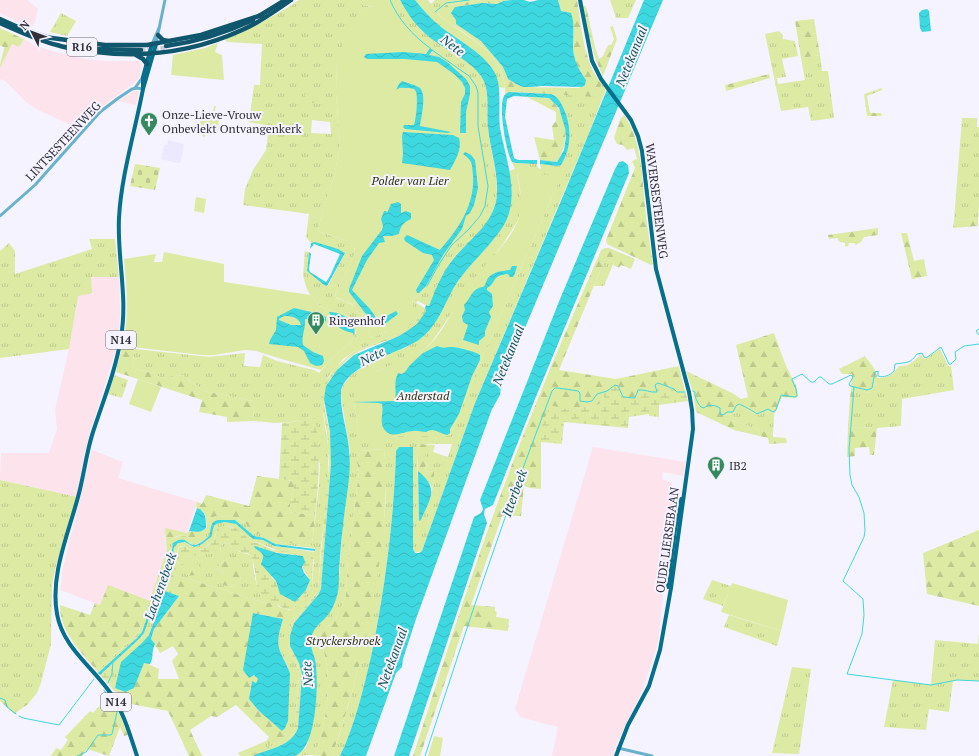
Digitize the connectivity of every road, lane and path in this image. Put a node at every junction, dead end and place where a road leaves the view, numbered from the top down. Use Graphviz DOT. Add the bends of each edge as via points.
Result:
graph roads {
  1 [pos="165,0"];
  2 [pos="285,0"];
  3 [pos="291,0"];
  4 [pos="580,0"];
  5 [pos="262,16"];
  6 [pos="0,19"];
  7 [pos="0,23"];
  8 [pos="159,28"];
  9 [pos="25,34"];
  10 [pos="158,34"];
  11 [pos="44,37"];
  12 [pos="170,41"];
  13 [pos="154,44"];
  14 [pos="166,47"];
  15 [pos="151,53"];
  16 [pos="136,55"];
  17 [pos="147,64"];
  18 [pos="143,77"];
  19 [pos="134,88"];
  20 [pos="142,89"];
  21 [pos="0,216"];
  22 [pos="689,392"];
  23 [pos="618,748"];
  24 [pos="137,756"];
  25 [pos="616,756"];
  26 [pos="652,756"];
  1 -- 8 [label="street, N14"];
  2 -- 5 [label="highway"];
  3 -- 5 [label="highway"];
  4 -- 22 [label="main road, WAVERSESTEENWEG" via="590,54 602,79 633,124 640,144 656,270"];
  5 -- 12 [label="highway" via="211,32"];
  5 -- 14 [label="highway" via="213,36"];
  5 -- 15 [label="highway" via="241,30 208,42"];
  6 -- 11 [label="highway, R16"];
  7 -- 9 [label="highway, R16"];
  8 -- 10 [label="street, N14"];
  8 -- 13 [label="street, N14"];
  9 -- 11 [label="highway, R16" via="59,44 86,48 141,49 87,46"];
  9 -- 16 [label="highway" via="69,48"];
  10 -- 12 [label="highway" via="162,40"];
  10 -- 13 [label="street, N14"];
  11 -- 13 [label="highway" via="105,45"];
  12 -- 13 [label="highway"];
  13 -- 15 [label="main road, N14"];
  15 -- 16 [label="highway"];
  15 -- 17 [label="main road, N14"];
  15 -- 20 [label="main road, N14"];
  16 -- 17 [label="highway"];
  17 -- 18 [label="main road, N14"];
  18 -- 19 [label="street, LINTSESTEENWEG"];
  18 -- 20 [label="main road, N14"];
  19 -- 20 [label="street"];
  19 -- 21 [label="street, LINTSESTEENWEG" via="100,112 35,185"];
  20 -- 24 [label="main road, N14" via="120,206 119,236 124,305 121,338 115,366 86,457 82,492 60,576 58,606 62,630 68,642 116,701"];
  22 -- 23 [label="main road, OUDE LIERSEBAAN" via="693,424 686,479 675,530 660,650 649,686"];
  23 -- 25 [label="main road, OUDE LIERSEBAAN"];
  23 -- 26 [label="street"];
}
